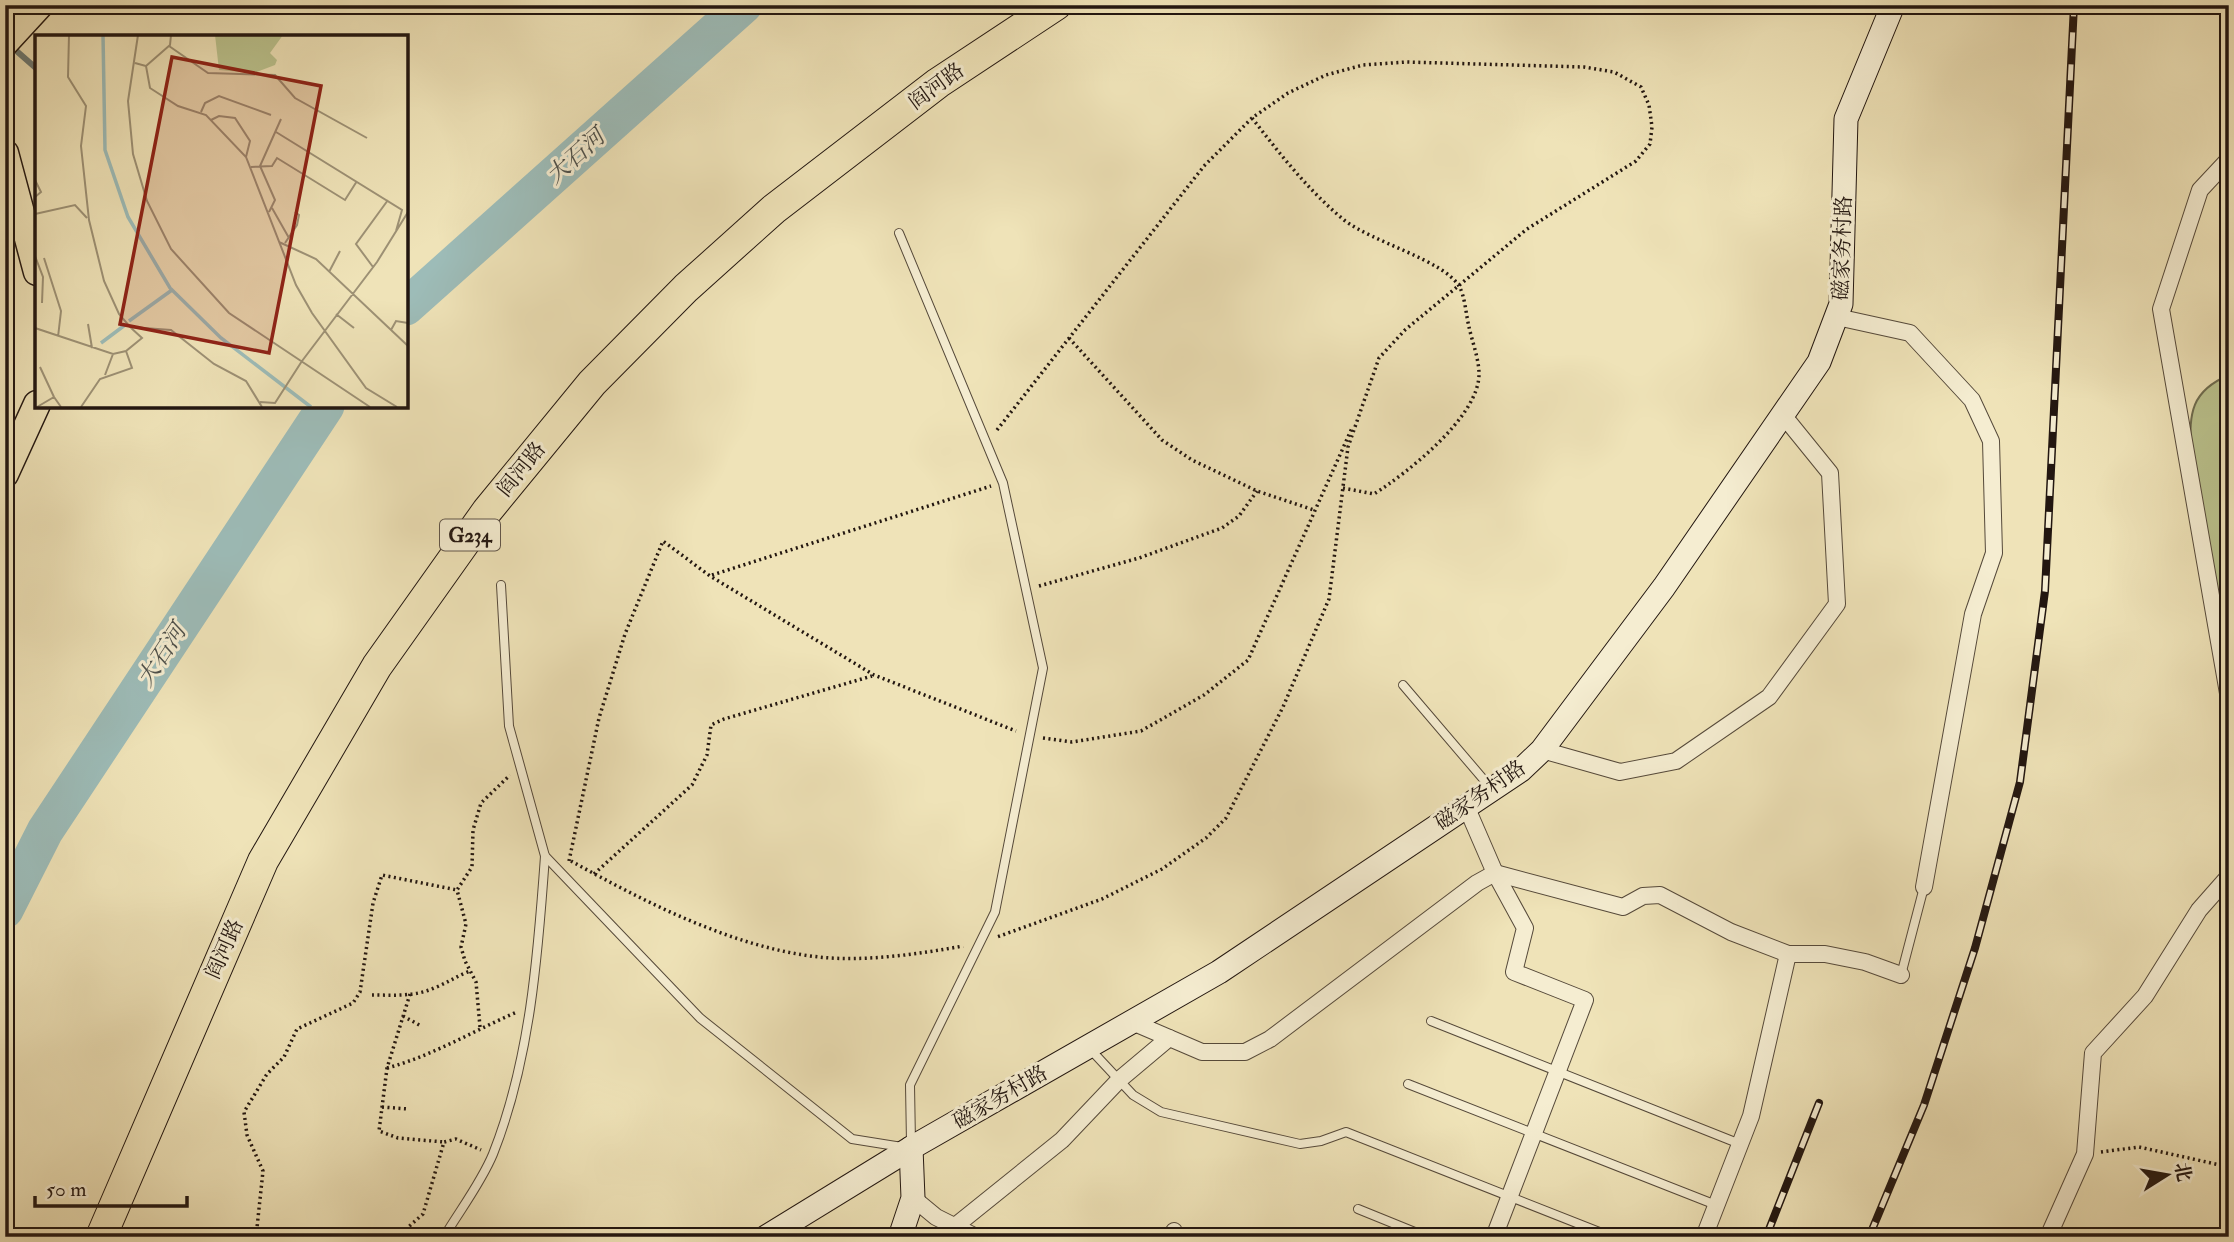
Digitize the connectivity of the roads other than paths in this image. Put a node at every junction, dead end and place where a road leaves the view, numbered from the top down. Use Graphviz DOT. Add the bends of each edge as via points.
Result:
graph roads {
  1 [pos="1056,5"];
  2 [pos="1893,5"];
  3 [pos="5,153"];
  4 [pos="2229,159"];
  5 [pos="899,233"];
  6 [pos="35,265"];
  7 [pos="1837,317"];
  8 [pos="35,408"];
  9 [pos="1783,415"];
  10 [pos="5,474"];
  11 [pos="501,585"];
  12 [pos="1403,685"];
  13 [pos="2229,699"];
  14 [pos="1542,750"];
  15 [pos="1492,789"];
  16 [pos="1466,806"];
  17 [pos="545,856"];
  18 [pos="1495,873"];
  19 [pos="2229,876"];
  20 [pos="1924,887"];
  21 [pos="1788,954"];
  22 [pos="1902,975"];
  23 [pos="1431,1021"];
  24 [pos="1132,1022"];
  25 [pos="1169,1038"];
  26 [pos="1088,1046"];
  27 [pos="1558,1071"];
  28 [pos="1119,1080"];
  29 [pos="1408,1084"];
  30 [pos="1534,1133"];
  31 [pos="1740,1144"];
  32 [pos="911,1148"];
  33 [pos="1510,1196"];
  34 [pos="913,1198"];
  35 [pos="1716,1205"];
  36 [pos="1358,1209"];
  37 [pos="954,1227"];
  38 [pos="102,1237"];
  39 [pos="444,1237"];
  40 [pos="766,1237"];
  41 [pos="900,1237"];
  42 [pos="976,1237"];
  43 [pos="1427,1237"];
  44 [pos="1494,1237"];
  45 [pos="1612,1237"];
  46 [pos="1704,1237"];
  47 [pos="2048,1237"];
  1 -- 38 [label="highway, 阎河路 / G234" via="938,83 774,209 686,288 592,383 487,511 377,666 263,861"];
  2 -- 7 [label="street, 磁家务村路" via="1846,119"];
  3 -- 6 [label="main road"];
  4 -- 13 [label="street" via="2200,190 2161,309"];
  5 -- 32 [label="lane" via="1003,483 1043,668 995,912 909,1085"];
  7 -- 9 [label="street, 磁家务村路" via="1819,362"];
  7 -- 20 [label="street" via="1910,333 1972,400 1991,441 1994,553 1973,614"];
  8 -- 10 [label="main road"];
  9 -- 14 [label="street, 磁家务村路" via="1664,587"];
  9 -- 14 [label="street" via="1830,473 1836,604 1829,614 1769,697 1676,761 1620,772"];
  11 -- 17 [label="lane" via="509,726"];
  12 -- 15 [label="lane"];
  14 -- 15 [label="street, 磁家务村路"];
  15 -- 16 [label="street, 磁家务村路"];
  16 -- 18 [label="street"];
  16 -- 24 [label="street, 磁家务村路" via="1219,972"];
  17 -- 32 [label="lane" via="700,1018 852,1139"];
  17 -- 39 [label="lane" via="537,965 516,1073 492,1155"];
  18 -- 21 [label="street" via="1623,907 1643,895 1660,895 1731,932"];
  18 -- 25 [label="street" via="1270,1039 1245,1052 1202,1052"];
  18 -- 27 [label="street" via="1525,928 1514,972 1585,1000"];
  19 -- 47 [label="street" via="2199,910 2145,996 2093,1053 2085,1154"];
  20 -- 22 [label="lane"];
  21 -- 22 [label="street" via="1825,954"];
  21 -- 31 [label="street" via="1751,1116"];
  23 -- 27 [label="lane"];
  24 -- 25 [label="street"];
  24 -- 26 [label="street, 磁家务村路"];
  25 -- 28 [label="street"];
  26 -- 28 [label="lane"];
  26 -- 32 [label="street, 磁家务村路"];
  27 -- 30 [label="street"];
  27 -- 31 [label="lane"];
  28 -- 33 [label="lane" via="1133,1096 1161,1112 1300,1144 1346,1132"];
  28 -- 37 [label="street" via="1062,1140"];
  29 -- 30 [label="lane"];
  30 -- 33 [label="street"];
  30 -- 35 [label="lane"];
  31 -- 35 [label="street"];
  32 -- 34 [label="street"];
  32 -- 40 [label="street, 磁家务村路"];
  33 -- 44 [label="street"];
  33 -- 45 [label="lane"];
  34 -- 37 [label="street"];
  34 -- 41 [label="street"];
  35 -- 46 [label="street"];
  36 -- 43 [label="lane"];
  37 -- 42 [label="street"];
}
